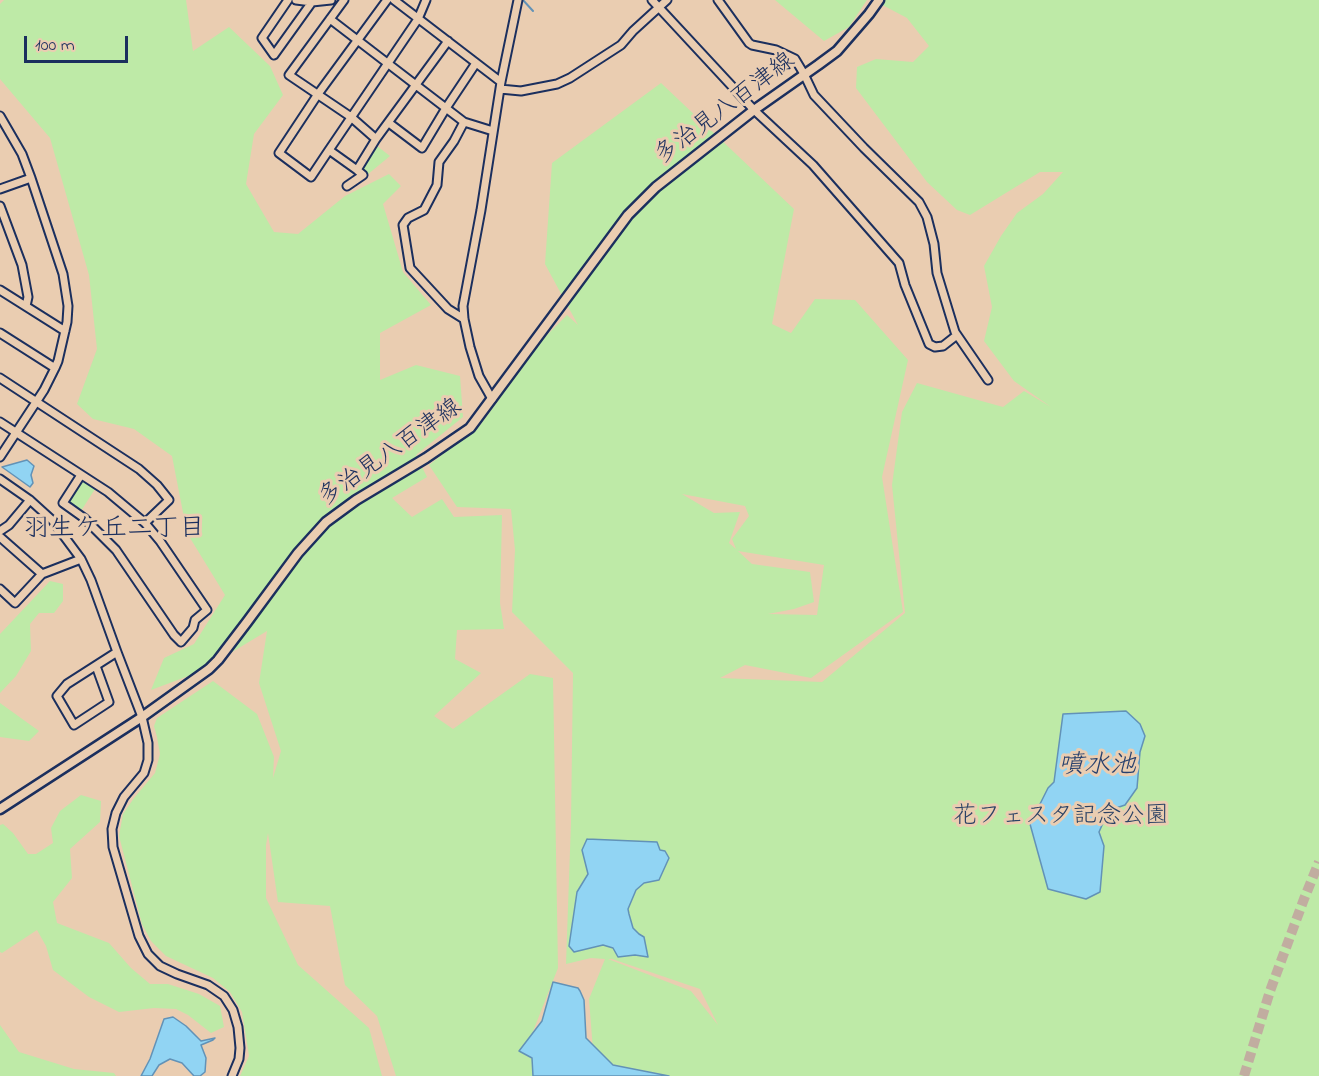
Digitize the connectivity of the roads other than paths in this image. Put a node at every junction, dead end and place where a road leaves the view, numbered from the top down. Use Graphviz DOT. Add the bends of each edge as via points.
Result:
graph roads {
  1 [pos="288,0"];
  2 [pos="296,0"];
  3 [pos="331,0"];
  4 [pos="344,0"];
  5 [pos="387,0"];
  6 [pos="394,0"];
  7 [pos="426,0"];
  8 [pos="518,0"];
  9 [pos="652,0"];
  10 [pos="667,0"];
  11 [pos="718,0"];
  12 [pos="879,0"];
  13 [pos="312,2"];
  14 [pos="659,7"];
  15 [pos="330,19"];
  16 [pos="418,19"];
  17 [pos="357,40"];
  18 [pos="448,41"];
  19 [pos="388,63"];
  20 [pos="476,63"];
  21 [pos="804,74"];
  22 [pos="416,85"];
  23 [pos="501,86"];
  24 [pos="318,94"];
  25 [pos="446,108"];
  26 [pos="754,110"];
  27 [pos="0,116"];
  28 [pos="351,117"];
  29 [pos="464,122"];
  30 [pos="389,123"];
  31 [pos="493,131"];
  32 [pos="376,139"];
  33 [pos="329,150"];
  34 [pos="357,170"];
  35 [pos="31,178"];
  36 [pos="348,186"];
  37 [pos="0,189"];
  38 [pos="0,206"];
  39 [pos="0,290"];
  40 [pos="26,306"];
  41 [pos="464,319"];
  42 [pos="65,331"];
  43 [pos="0,333"];
  44 [pos="957,335"];
  45 [pos="55,368"];
  46 [pos="0,378"];
  47 [pos="988,380"];
  48 [pos="492,399"];
  49 [pos="36,401"];
  50 [pos="0,422"];
  51 [pos="17,432"];
  52 [pos="0,457"];
  53 [pos="81,475"];
  54 [pos="0,479"];
  55 [pos="30,500"];
  56 [pos="145,523"];
  57 [pos="0,531"];
  58 [pos="0,537"];
  59 [pos="81,559"];
  60 [pos="42,574"];
  61 [pos="0,589"];
  62 [pos="117,652"];
  63 [pos="96,666"];
  64 [pos="142,717"];
  65 [pos="0,809"];
  66 [pos="232,1076"];
  1 -- 13 [label="street" via="262,38 274,55"];
  2 -- 13 [label="street"];
  3 -- 13 [label="street"];
  4 -- 15 [label="street"];
  5 -- 17 [label="street"];
  6 -- 16 [label="street"];
  7 -- 16 [label="street"];
  8 -- 23 [label="street"];
  9 -- 14 [label="street"];
  10 -- 14 [label="street"];
  11 -- 21 [label="street" via="749,43 788,54"];
  12 -- 21 [label="main road, 多治見八百津線" via="837,51"];
  14 -- 23 [label="street" via="621,45 570,78 521,92"];
  14 -- 26 [label="street"];
  15 -- 17 [label="street"];
  15 -- 24 [label="street" via="289,75"];
  16 -- 18 [label="street"];
  16 -- 19 [label="street"];
  17 -- 19 [label="street"];
  17 -- 24 [label="street"];
  18 -- 20 [label="street"];
  18 -- 22 [label="street"];
  19 -- 22 [label="street"];
  19 -- 28 [label="street"];
  20 -- 23 [label="street"];
  20 -- 25 [label="street"];
  21 -- 26 [label="main road, 多治見八百津線"];
  21 -- 44 [label="street" via="814,95 919,202 927,217 937,273"];
  22 -- 25 [label="street"];
  22 -- 30 [label="street"];
  23 -- 31 [label="street"];
  24 -- 28 [label="street"];
  24 -- 33 [label="street" via="279,153 311,177"];
  25 -- 29 [label="street"];
  25 -- 30 [label="street" via="422,148"];
  26 -- 44 [label="street" via="813,165 899,263 929,344 943,346"];
  26 -- 48 [label="main road, 多治見八百津線" via="656,187 628,215"];
  27 -- 35 [label="street"];
  28 -- 32 [label="street"];
  28 -- 33 [label="street"];
  29 -- 31 [label="street"];
  29 -- 41 [label="street" via="438,162 437,185 424,210 403,225 410,268 448,309"];
  30 -- 32 [label="street"];
  31 -- 41 [label="street"];
  32 -- 34 [label="street"];
  33 -- 34 [label="street"];
  34 -- 36 [label="street" via="363,176"];
  35 -- 37 [label="street"];
  35 -- 42 [label="street" via="63,274 68,306"];
  38 -- 40 [label="street" via="27,285"];
  39 -- 40 [label="street"];
  40 -- 42 [label="street"];
  41 -- 48 [label="street" via="478,376"];
  42 -- 45 [label="street"];
  43 -- 45 [label="street"];
  44 -- 47 [label="street"];
  45 -- 49 [label="street"];
  46 -- 49 [label="street"];
  48 -- 64 [label="main road, 多治見八百津線" via="470,428 326,522 218,660"];
  49 -- 51 [label="street"];
  49 -- 56 [label="street" via="157,485 169,500"];
  50 -- 51 [label="street"];
  51 -- 52 [label="street"];
  51 -- 53 [label="street"];
  53 -- 56 [label="street"];
  53 -- 56 [label="street" via="63,503 116,550 181,642 195,620 207,610"];
  54 -- 55 [label="street"];
  55 -- 57 [label="street"];
  55 -- 59 [label="street" via="52,520"];
  58 -- 60 [label="street"];
  59 -- 60 [label="street"];
  59 -- 62 [label="street"];
  60 -- 61 [label="street" via="15,603"];
  62 -- 63 [label="street"];
  62 -- 64 [label="street"];
  63 -- 63 [label="street" via="67,684 57,696 74,725 109,702"];
  64 -- 65 [label="main road, 多治見八百津線"];
  64 -- 66 [label="street" via="148,760 144,773 116,813 113,847 148,954 160,966 224,996 233,1010 240,1048"];
}
